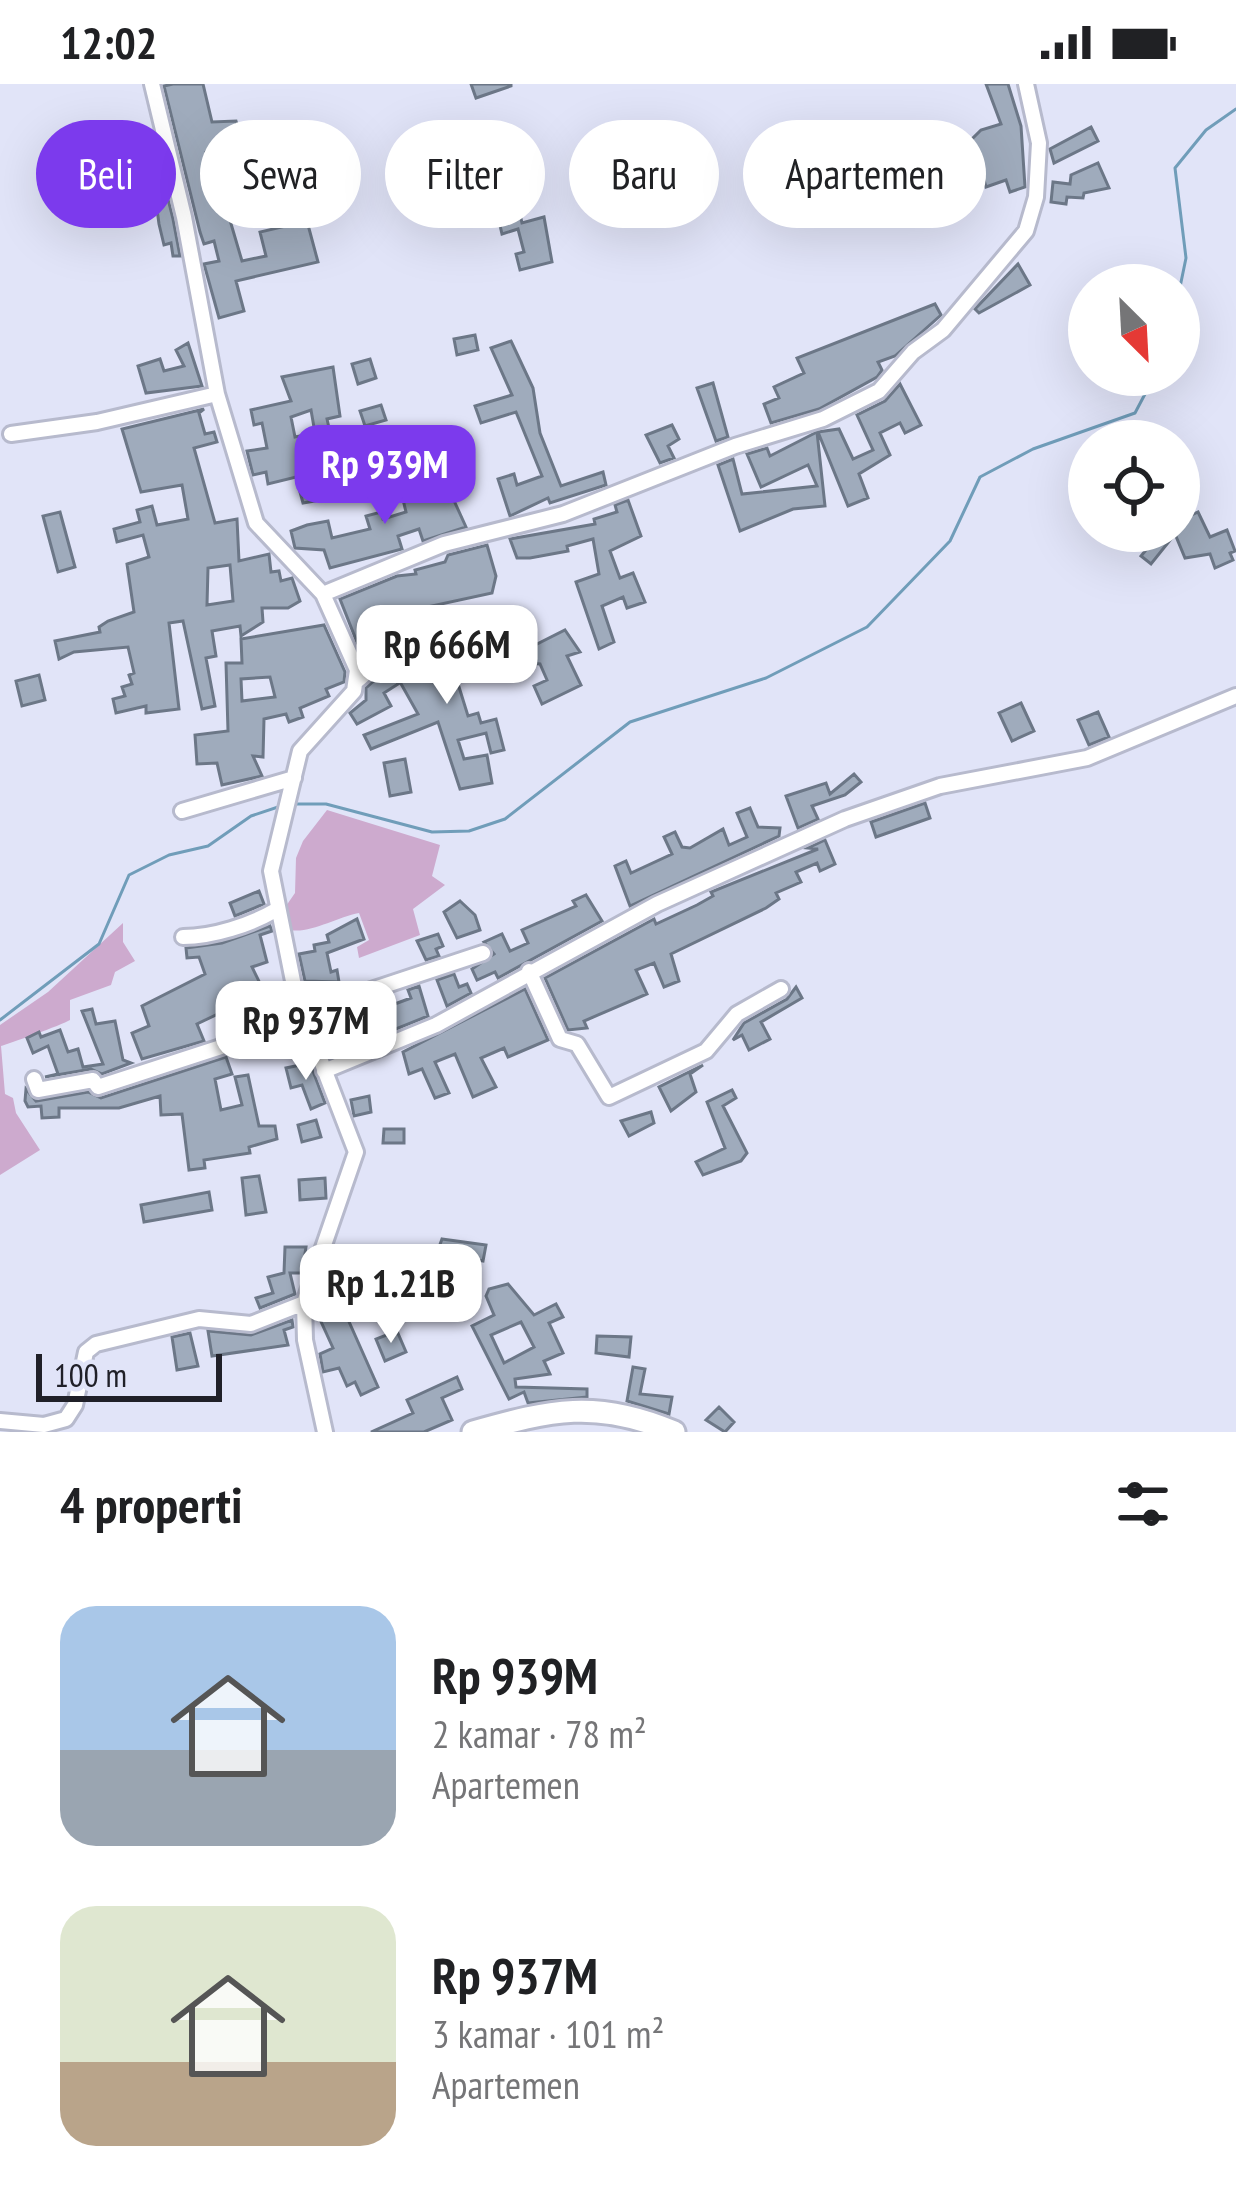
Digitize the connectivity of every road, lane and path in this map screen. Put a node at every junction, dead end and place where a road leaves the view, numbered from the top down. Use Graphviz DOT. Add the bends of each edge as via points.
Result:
graph roads {
  1 [pos="152,84"];
  2 [pos="1026,84"];
  3 [pos="217,394"];
  4 [pos="11,434"];
  5 [pos="323,594"];
  6 [pos="484,623"];
  7 [pos="357,681"];
  8 [pos="1236,697"];
  9 [pos="293,780"];
  10 [pos="182,812"];
  11 [pos="276,910"];
  12 [pos="183,937"];
  13 [pos="483,953"];
  14 [pos="529,971"];
  15 [pos="782,989"];
  16 [pos="303,1017"];
  17 [pos="324,1071"];
  18 [pos="34,1079"];
  19 [pos="422,1268"];
  20 [pos="304,1303"];
  21 [pos="0,1421"];
  22 [pos="325,1432"];
  23 [pos="473,1432"];
  24 [pos="674,1432"];
  1 -- 3 [label="street"];
  2 -- 5 [label="street" via="1040,142 1025,231 943,329 868,399 562,514 444,544"];
  3 -- 4 [label="street"];
  3 -- 5 [label="street" via="256,523"];
  5 -- 7 [label="street"];
  6 -- 7 [label="street" via="428,620"];
  7 -- 9 [label="street" via="308,738"];
  8 -- 14 [label="street" via="1087,758 940,786 845,819"];
  9 -- 10 [label="street"];
  9 -- 11 [label="street" via="272,861"];
  11 -- 12 [label="street" via="214,937"];
  11 -- 16 [label="street"];
  13 -- 16 [label="street"];
  14 -- 15 [label="street" via="560,1039 577,1044 609,1096 706,1051 737,1014"];
  14 -- 17 [label="street" via="436,1025"];
  16 -- 17 [label="street"];
  16 -- 18 [label="street" via="98,1087 93,1080 38,1090"];
  17 -- 20 [label="street" via="357,1162"];
  19 -- 20 [label="street" via="404,1268 362,1302"];
  20 -- 21 [label="street" via="251,1324 199,1319 96,1344 86,1352 66,1419"];
  20 -- 22 [label="street"];
  23 -- 24 [label="street" via="571,1408"];
}
